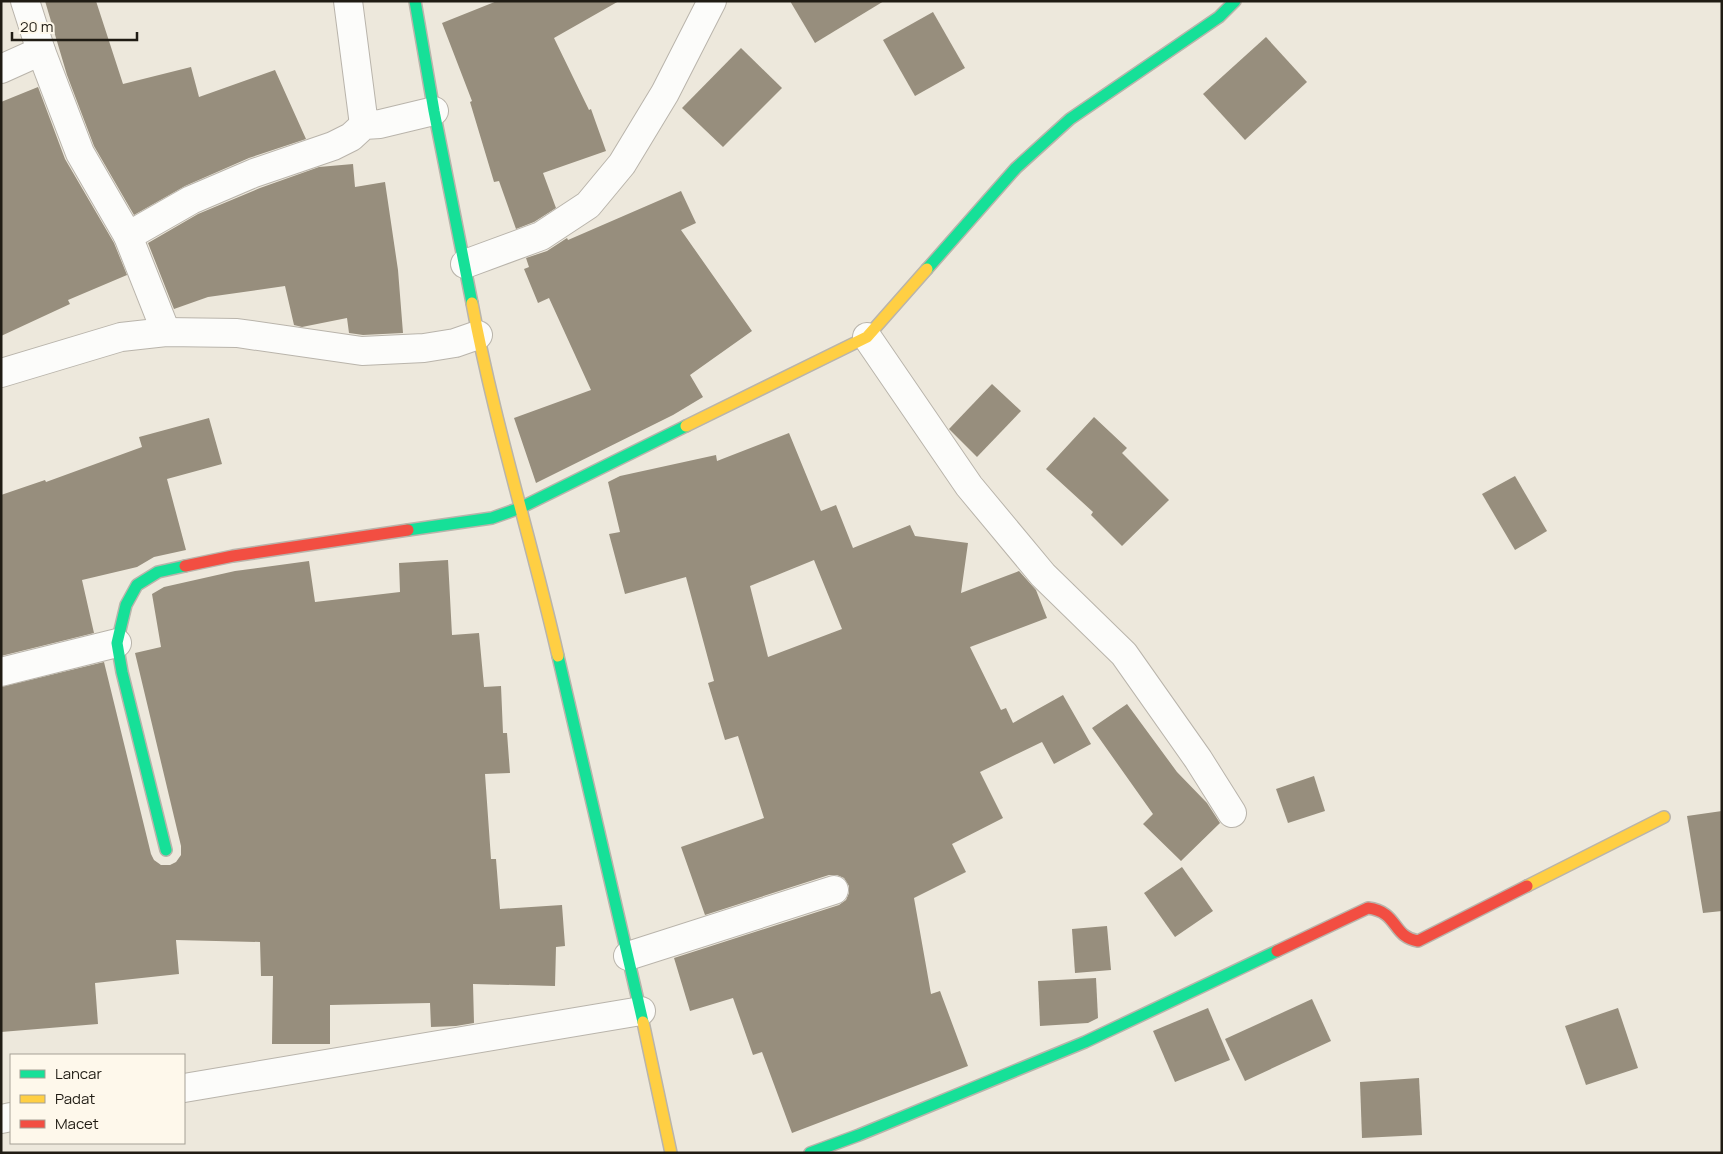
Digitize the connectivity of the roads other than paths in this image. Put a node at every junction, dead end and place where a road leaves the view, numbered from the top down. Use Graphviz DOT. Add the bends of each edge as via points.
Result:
graph roads {
  1 [pos="25,1"];
  2 [pos="348,1"];
  3 [pos="415,1"];
  4 [pos="712,1"];
  5 [pos="1234,1"];
  6 [pos="41,51"];
  7 [pos="1,69"];
  8 [pos="422,114"];
  9 [pos="372,124"];
  10 [pos="128,236"];
  11 [pos="466,264"];
  12 [pos="166,332"];
  13 [pos="866,336"];
  14 [pos="467,339"];
  15 [pos="1,373"];
  16 [pos="520,508"];
  17 [pos="117,644"];
  18 [pos="1,672"];
  19 [pos="1232,813"];
  20 [pos="1664,817"];
  21 [pos="166,850"];
  22 [pos="834,890"];
  23 [pos="628,956"];
  24 [pos="641,1010"];
  25 [pos="185,1088"];
  26 [pos="671,1153"];
  27 [pos="810,1153"];
  1 -- 6 [label="street"];
  2 -- 9 [label="street"];
  3 -- 8 [label="street"];
  4 -- 11 [label="street" via="665,92 622,164 588,204 541,236"];
  5 -- 13 [label="street" via="1219,16 1063,125 1016,168"];
  6 -- 7 [label="street"];
  6 -- 10 [label="street" via="80,153"];
  8 -- 9 [label="street"];
  8 -- 11 [label="street"];
  9 -- 10 [label="street" via="333,146 254,173 200,196"];
  10 -- 12 [label="street"];
  11 -- 14 [label="street"];
  12 -- 14 [label="street" via="237,333 362,351 424,348"];
  12 -- 15 [label="street" via="121,337"];
  13 -- 16 [label="street"];
  13 -- 19 [label="street" via="969,486 1043,575 1124,654"];
  14 -- 16 [label="street"];
  16 -- 17 [label="street" via="492,518 459,524 233,556 158,572 137,585 126,605"];
  16 -- 23 [label="street" via="545,600"];
  17 -- 18 [label="street"];
  17 -- 21 [label="street"];
  20 -- 27 [label="street" via="1418,941 1404,938 1384,910 1368,908 1085,1042"];
  22 -- 23 [label="street"];
  23 -- 24 [label="street"];
  24 -- 25 [label="street"];
  24 -- 26 [label="street"];
}
